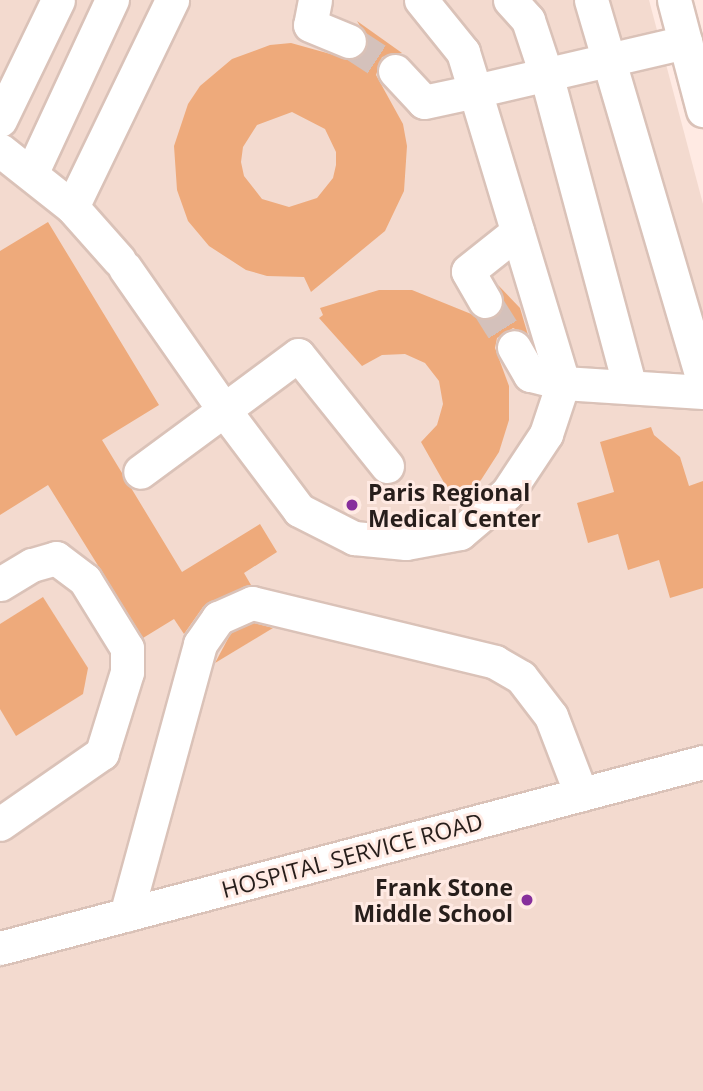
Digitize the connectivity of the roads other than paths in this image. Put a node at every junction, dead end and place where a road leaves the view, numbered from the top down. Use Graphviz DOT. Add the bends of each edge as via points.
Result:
graph roads {
  1 [pos="58,0"];
  2 [pos="112,0"];
  3 [pos="172,0"];
  4 [pos="315,0"];
  5 [pos="421,0"];
  6 [pos="510,0"];
  7 [pos="591,0"];
  8 [pos="674,0"];
  9 [pos="349,41"];
  10 [pos="685,42"];
  11 [pos="608,60"];
  12 [pos="395,71"];
  13 [pos="546,74"];
  14 [pos="475,91"];
  15 [pos="703,110"];
  16 [pos="0,120"];
  17 [pos="0,150"];
  18 [pos="32,172"];
  19 [pos="72,206"];
  20 [pos="517,232"];
  21 [pos="485,301"];
  22 [pos="514,347"];
  23 [pos="703,382"];
  24 [pos="563,383"];
  25 [pos="630,387"];
  26 [pos="703,392"];
  27 [pos="224,410"];
  28 [pos="387,466"];
  29 [pos="140,472"];
  30 [pos="0,584"];
  31 [pos="703,762"];
  32 [pos="582,794"];
  33 [pos="0,824"];
  34 [pos="126,915"];
  35 [pos="0,948"];
  1 -- 16 [label="street"];
  2 -- 18 [label="street"];
  3 -- 19 [label="street"];
  4 -- 9 [label="street" via="310,24"];
  5 -- 14 [label="street" via="463,52"];
  6 -- 13 [label="street" via="528,20"];
  7 -- 11 [label="street"];
  8 -- 10 [label="street"];
  10 -- 11 [label="street"];
  10 -- 15 [label="street"];
  11 -- 13 [label="street"];
  11 -- 23 [label="street"];
  12 -- 14 [label="street" via="424,102"];
  13 -- 14 [label="street"];
  13 -- 25 [label="street"];
  14 -- 20 [label="street"];
  17 -- 18 [label="street"];
  18 -- 19 [label="street"];
  19 -- 27 [label="street" via="122,264"];
  20 -- 21 [label="street" via="468,271"];
  20 -- 24 [label="street"];
  22 -- 24 [label="street" via="530,374"];
  24 -- 25 [label="street"];
  24 -- 27 [label="street" via="546,434 507,493 460,533 406,543 354,538 299,510"];
  25 -- 26 [label="street"];
  27 -- 28 [label="street" via="298,355"];
  27 -- 29 [label="street"];
  30 -- 33 [label="street" via="32,565 56,558 85,580 127,648 127,672 102,752"];
  31 -- 32 [label="street, HOSPITAL SERVICE ROAD"];
  32 -- 34 [label="street, HOSPITAL SERVICE ROAD"];
  32 -- 34 [label="street" via="551,716 521,677 495,662 252,603 218,618 200,644"];
  34 -- 35 [label="street, HOSPITAL SERVICE ROAD"];
}
